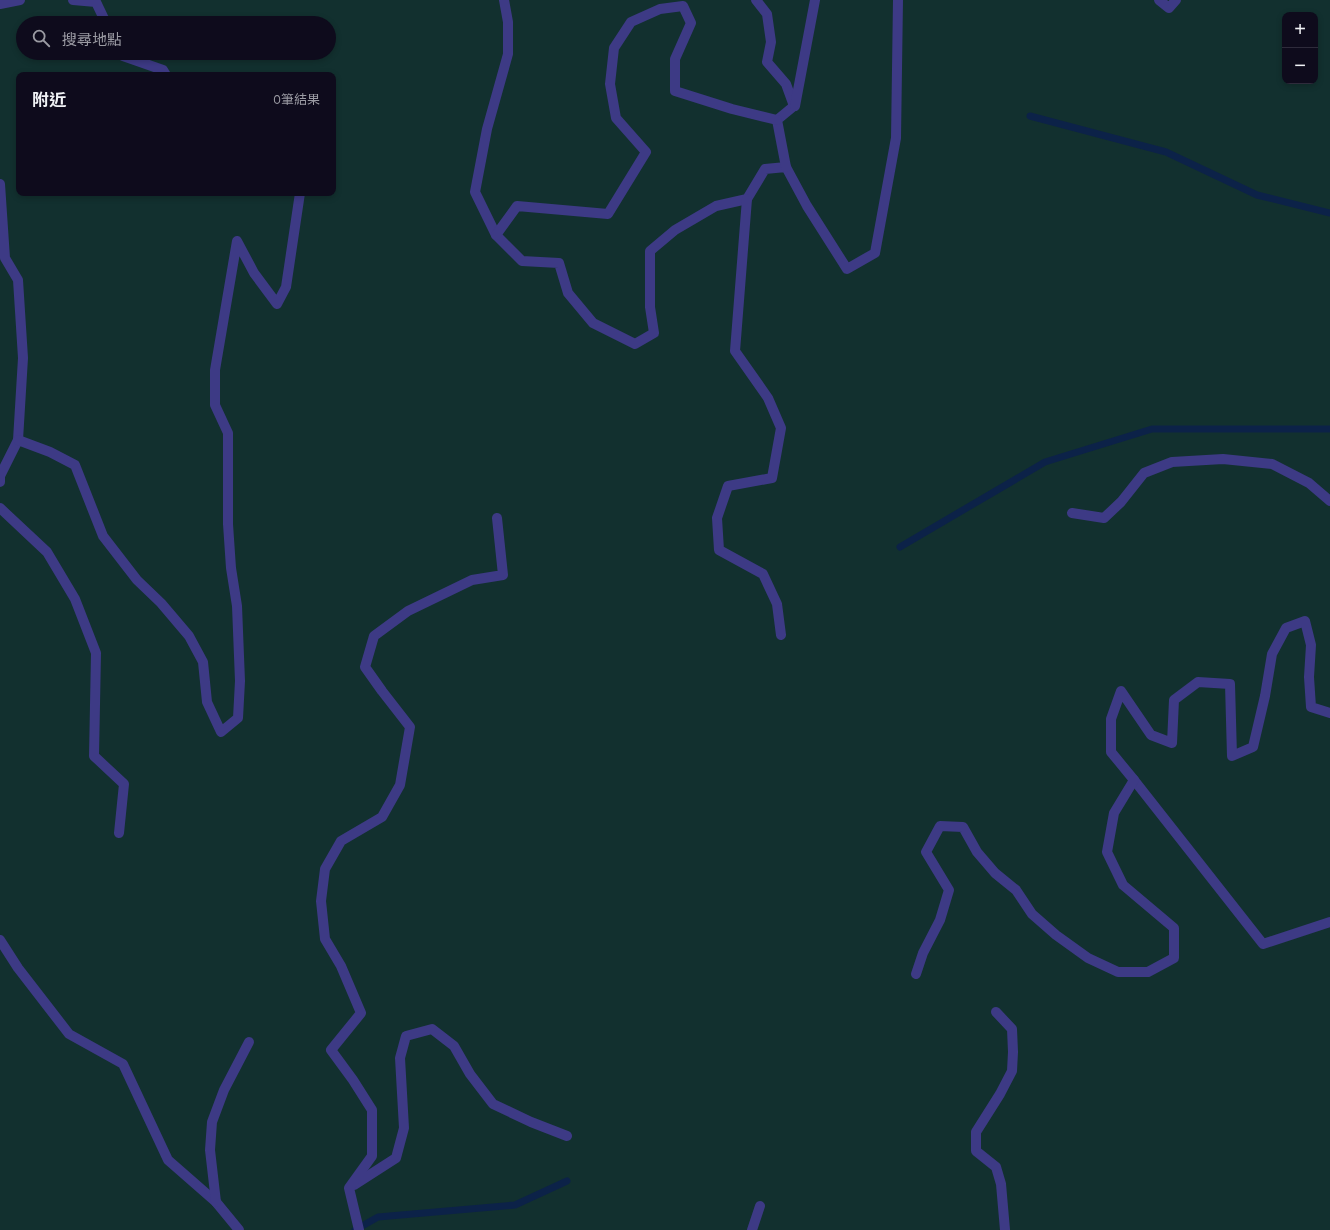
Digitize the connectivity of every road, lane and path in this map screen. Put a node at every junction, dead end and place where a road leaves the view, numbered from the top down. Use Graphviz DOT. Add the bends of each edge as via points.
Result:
graph roads {
  1 [pos="20,0"];
  2 [pos="73,0"];
  3 [pos="504,0"];
  4 [pos="756,0"];
  5 [pos="815,0"];
  6 [pos="898,0"];
  7 [pos="1159,0"];
  8 [pos="1176,0"];
  9 [pos="0,4"];
  10 [pos="103,16"];
  11 [pos="134,60"];
  12 [pos="164,72"];
  13 [pos="794,106"];
  14 [pos="777,120"];
  15 [pos="786,167"];
  16 [pos="0,184"];
  17 [pos="300,196"];
  18 [pos="747,199"];
  19 [pos="496,235"];
  20 [pos="18,440"];
  21 [pos="0,482"];
  22 [pos="1330,501"];
  23 [pos="0,508"];
  24 [pos="1072,513"];
  25 [pos="497,518"];
  26 [pos="781,635"];
  27 [pos="1330,713"];
  28 [pos="1134,780"];
  29 [pos="119,833"];
  30 [pos="1330,922"];
  31 [pos="0,940"];
  32 [pos="916,974"];
  33 [pos="996,1012"];
  34 [pos="249,1042"];
  35 [pos="567,1136"];
  36 [pos="349,1188"];
  37 [pos="216,1202"];
  38 [pos="760,1206"];
  39 [pos="240,1230"];
  40 [pos="360,1230"];
  41 [pos="752,1230"];
  42 [pos="1005,1230"];
  1 -- 9 [label="lane"];
  2 -- 10 [label="lane" via="96,2"];
  3 -- 19 [label="lane" via="508,22 508,54 487,129 475,192"];
  4 -- 13 [label="lane" via="767,14 771,42 767,62 786,84"];
  5 -- 13 [label="lane"];
  6 -- 15 [label="lane" via="896,138 875,253 847,269 824,235"];
  7 -- 8 [label="lane" via="1169,8"];
  11 -- 12 [label="lane"];
  13 -- 14 [label="lane"];
  14 -- 15 [label="lane"];
  14 -- 19 [label="lane" via="732,109 675,90 675,59 692,23 683,6 660,9 631,22 614,48 610,84 616,118 646,152 608,214 517,206"];
  15 -- 18 [label="lane" via="765,169"];
  16 -- 20 [label="lane" via="4,258 18,280 23,358"];
  17 -- 20 [label="lane" via="286,287 277,304 254,273 236,241 216,370 216,405 228,433 228,524 240,681 238,718 221,732 207,702 203,662 189,636 161,603 136,580 103,536 75,465"];
  18 -- 19 [label="lane" via="716,206 675,230 650,251 650,307 654,333 635,344 593,323 568,293 559,263 522,261"];
  18 -- 26 [label="lane" via="735,350 768,398 781,428 772,478 728,486 717,518 719,550 763,574 777,604"];
  20 -- 21 [label="lane" via="0,476"];
  22 -- 24 [label="lane" via="1309,483 1272,464 1223,459 1172,462 1144,473 1121,502 1104,518"];
  23 -- 29 [label="lane" via="47,552 75,599 96,653 94,756 124,784"];
  25 -- 36 [label="lane" via="503,574 472,580 408,611 374,636 366,667 410,727 400,785 382,817 341,841 325,869 324,876 321,901 325,939 341,966 361,1014 331,1050 354,1080 372,1110 372,1156"];
  27 -- 28 [label="lane" via="1311,707 1311,645 1306,621 1286,628 1272,654 1253,747 1232,756 1230,684 1198,682 1174,700 1172,743 1151,735 1121,691 1111,719 1111,752"];
  28 -- 30 [label="lane" via="1263,944"];
  28 -- 32 [label="lane" via="1114,813 1107,852 1123,885 1174,928 1174,958 1148,972 1118,972 1088,958 1032,914 1016,890 995,873 977,852 963,827 940,826 926,852 949,890 940,920 923,953"];
  31 -- 37 [label="lane" via="18,968 69,1034 123,1064 168,1160"];
  33 -- 42 [label="lane" via="1012,1029 1012,1071 976,1132 976,1151 996,1167 1001,1184"];
  34 -- 37 [label="lane" via="224,1090 212,1122 210,1150"];
  35 -- 36 [label="lane" via="493,1104 470,1074 454,1046 432,1030 406,1036 400,1058 404,1128 396,1158"];
  36 -- 40 [label="lane"];
  37 -- 39 [label="lane"];
  38 -- 41 [label="lane"];
}
